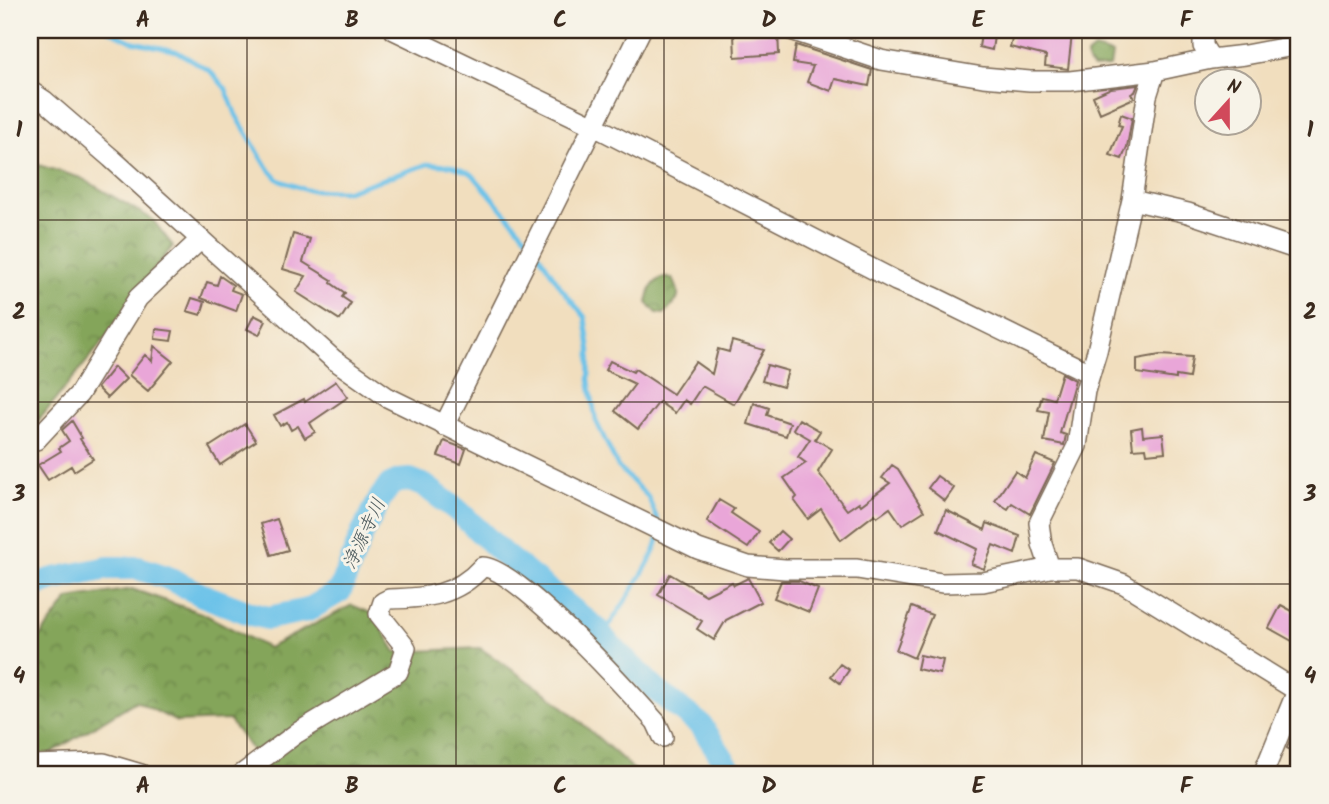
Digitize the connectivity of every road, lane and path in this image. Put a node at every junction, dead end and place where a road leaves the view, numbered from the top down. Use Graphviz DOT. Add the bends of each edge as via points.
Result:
graph roads {
  1 [pos="394,30"];
  2 [pos="641,30"];
  3 [pos="791,30"];
  4 [pos="1203,30"];
  5 [pos="1299,45"];
  6 [pos="1211,59"];
  7 [pos="1155,71"];
  8 [pos="30,91"];
  9 [pos="592,125"];
  10 [pos="1132,200"];
  11 [pos="201,239"];
  12 [pos="1299,250"];
  13 [pos="1089,373"];
  14 [pos="444,426"];
  15 [pos="30,441"];
  16 [pos="1050,568"];
  17 [pos="1299,690"];
  18 [pos="663,737"];
  19 [pos="30,765"];
  20 [pos="141,774"];
  21 [pos="242,774"];
  22 [pos="1263,774"];
  1 -- 9 [label="street"];
  2 -- 9 [label="street"];
  3 -- 7 [label="street" via="881,60 983,76 1070,81"];
  4 -- 6 [label="street" via="1203,46"];
  5 -- 6 [label="street"];
  6 -- 7 [label="street"];
  7 -- 10 [label="street"];
  8 -- 11 [label="street"];
  9 -- 13 [label="street" via="896,281"];
  9 -- 14 [label="street"];
  10 -- 12 [label="street" via="1188,213"];
  10 -- 13 [label="street"];
  11 -- 14 [label="street" via="333,359 387,397"];
  11 -- 15 [label="street" via="138,298 79,394"];
  13 -- 16 [label="street" via="1077,446 1039,523"];
  14 -- 16 [label="street" via="698,549 748,566 858,569 942,583 983,582"];
  16 -- 17 [label="street" via="1078,568 1124,584"];
  17 -- 22 [label="street"];
  18 -- 21 [label="street" via="656,722 569,629 522,589 490,566 482,566 471,580 444,593 383,602 379,614 406,648 398,672 297,733"];
  19 -- 20 [label="street" via="104,762"];
}
